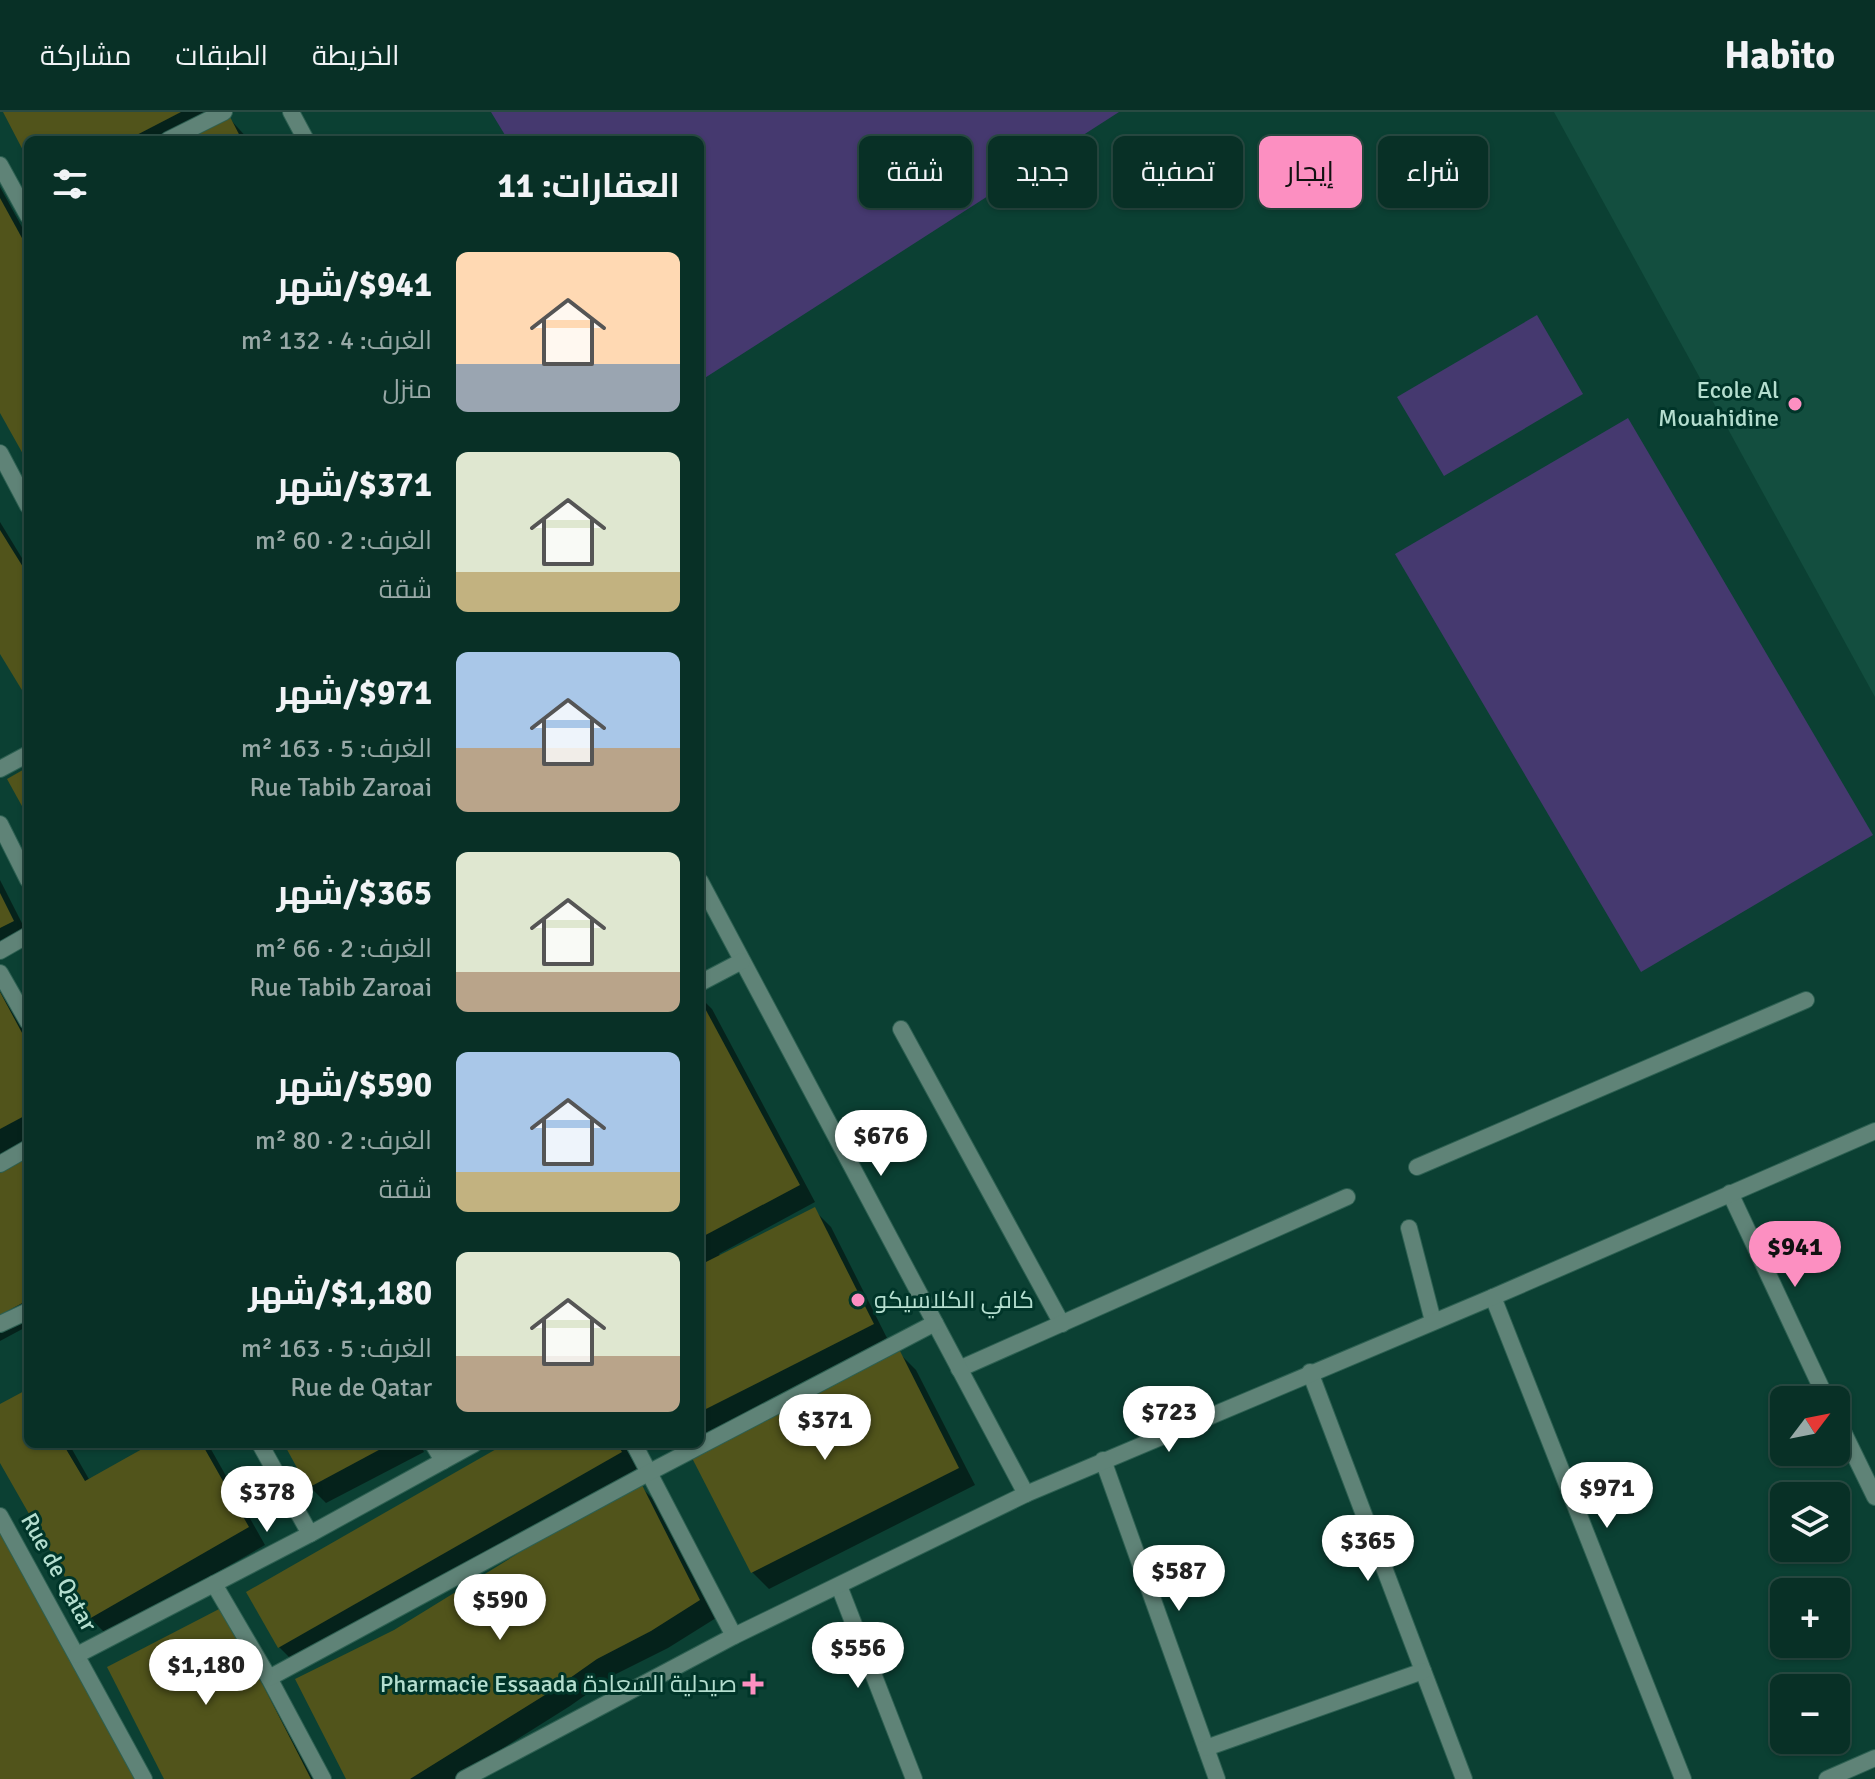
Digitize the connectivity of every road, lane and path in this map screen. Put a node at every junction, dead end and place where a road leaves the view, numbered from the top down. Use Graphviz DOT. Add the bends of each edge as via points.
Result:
graph roads {
  1 [pos="224,112"];
  2 [pos="291,112"];
  3 [pos="176,136"];
  4 [pos="304,136"];
  5 [pos="0,165"];
  6 [pos="24,207"];
  7 [pos="0,453"];
  8 [pos="24,498"];
  9 [pos="24,756"];
  10 [pos="0,769"];
  11 [pos="0,824"];
  12 [pos="24,872"];
  13 [pos="704,889"];
  14 [pos="24,937"];
  15 [pos="0,951"];
  16 [pos="742,961"];
  17 [pos="0,973"];
  18 [pos="704,981"];
  19 [pos="1806,1000"];
  20 [pos="24,1015"];
  21 [pos="901,1029"];
  22 [pos="1875,1131"];
  23 [pos="24,1150"];
  24 [pos="0,1164"];
  25 [pos="1417,1167"];
  26 [pos="1730,1193"];
  27 [pos="1347,1197"];
  28 [pos="1409,1228"];
  29 [pos="1493,1297"];
  30 [pos="24,1313"];
  31 [pos="1433,1321"];
  32 [pos="935,1323"];
  33 [pos="0,1324"];
  34 [pos="1062,1324"];
  35 [pos="959,1369"];
  36 [pos="1310,1372"];
  37 [pos="1820,1386"];
  38 [pos="704,1444"];
  39 [pos="1850,1446"];
  40 [pos="262,1448"];
  41 [pos="435,1448"];
  42 [pos="467,1448"];
  43 [pos="636,1448"];
  44 [pos="696,1448"];
  45 [pos="1103,1460"];
  46 [pos="443,1461"];
  47 [pos="650,1472"];
  48 [pos="1026,1494"];
  49 [pos="1875,1497"];
  50 [pos="0,1516"];
  51 [pos="310,1534"];
  52 [pos="214,1584"];
  53 [pos="839,1586"];
  54 [pos="734,1636"];
  55 [pos="77,1655"];
  56 [pos="1423,1671"];
  57 [pos="269,1678"];
  58 [pos="1206,1748"];
  59 [pos="1875,1758"];
  60 [pos="144,1779"];
  61 [pos="323,1779"];
  62 [pos="464,1779"];
  63 [pos="914,1779"];
  64 [pos="1217,1779"];
  65 [pos="1464,1779"];
  66 [pos="1683,1779"];
  67 [pos="1827,1779"];
  1 -- 3 [label="street"];
  2 -- 4 [label="street"];
  5 -- 6 [label="street"];
  7 -- 8 [label="street"];
  9 -- 10 [label="street"];
  11 -- 12 [label="street"];
  13 -- 16 [label="street"];
  14 -- 15 [label="street"];
  16 -- 18 [label="street"];
  16 -- 32 [label="street"];
  17 -- 20 [label="street"];
  19 -- 25 [label="street"];
  21 -- 34 [label="street"];
  22 -- 26 [label="street"];
  23 -- 24 [label="street"];
  26 -- 29 [label="street"];
  26 -- 37 [label="street"];
  27 -- 34 [label="street"];
  28 -- 31 [label="street"];
  29 -- 31 [label="street"];
  29 -- 66 [label="street"];
  30 -- 33 [label="street"];
  31 -- 36 [label="street"];
  32 -- 35 [label="street"];
  32 -- 38 [label="street"];
  34 -- 35 [label="street"];
  35 -- 48 [label="street"];
  36 -- 45 [label="street"];
  36 -- 56 [label="street"];
  39 -- 49 [label="street"];
  40 -- 51 [label="street"];
  41 -- 46 [label="street"];
  42 -- 46 [label="street"];
  43 -- 47 [label="street"];
  44 -- 47 [label="street"];
  45 -- 48 [label="street"];
  45 -- 58 [label="street"];
  46 -- 51 [label="street"];
  47 -- 54 [label="street"];
  47 -- 57 [label="street"];
  48 -- 53 [label="street"];
  50 -- 55 [label="street, Rue de Qatar"];
  51 -- 52 [label="street"];
  52 -- 55 [label="street"];
  52 -- 57 [label="street"];
  53 -- 54 [label="street"];
  53 -- 63 [label="street"];
  54 -- 62 [label="street"];
  55 -- 60 [label="street, Rue de Qatar"];
  56 -- 58 [label="street"];
  56 -- 65 [label="street"];
  57 -- 61 [label="street"];
  58 -- 64 [label="street"];
  59 -- 67 [label="street"];
}
